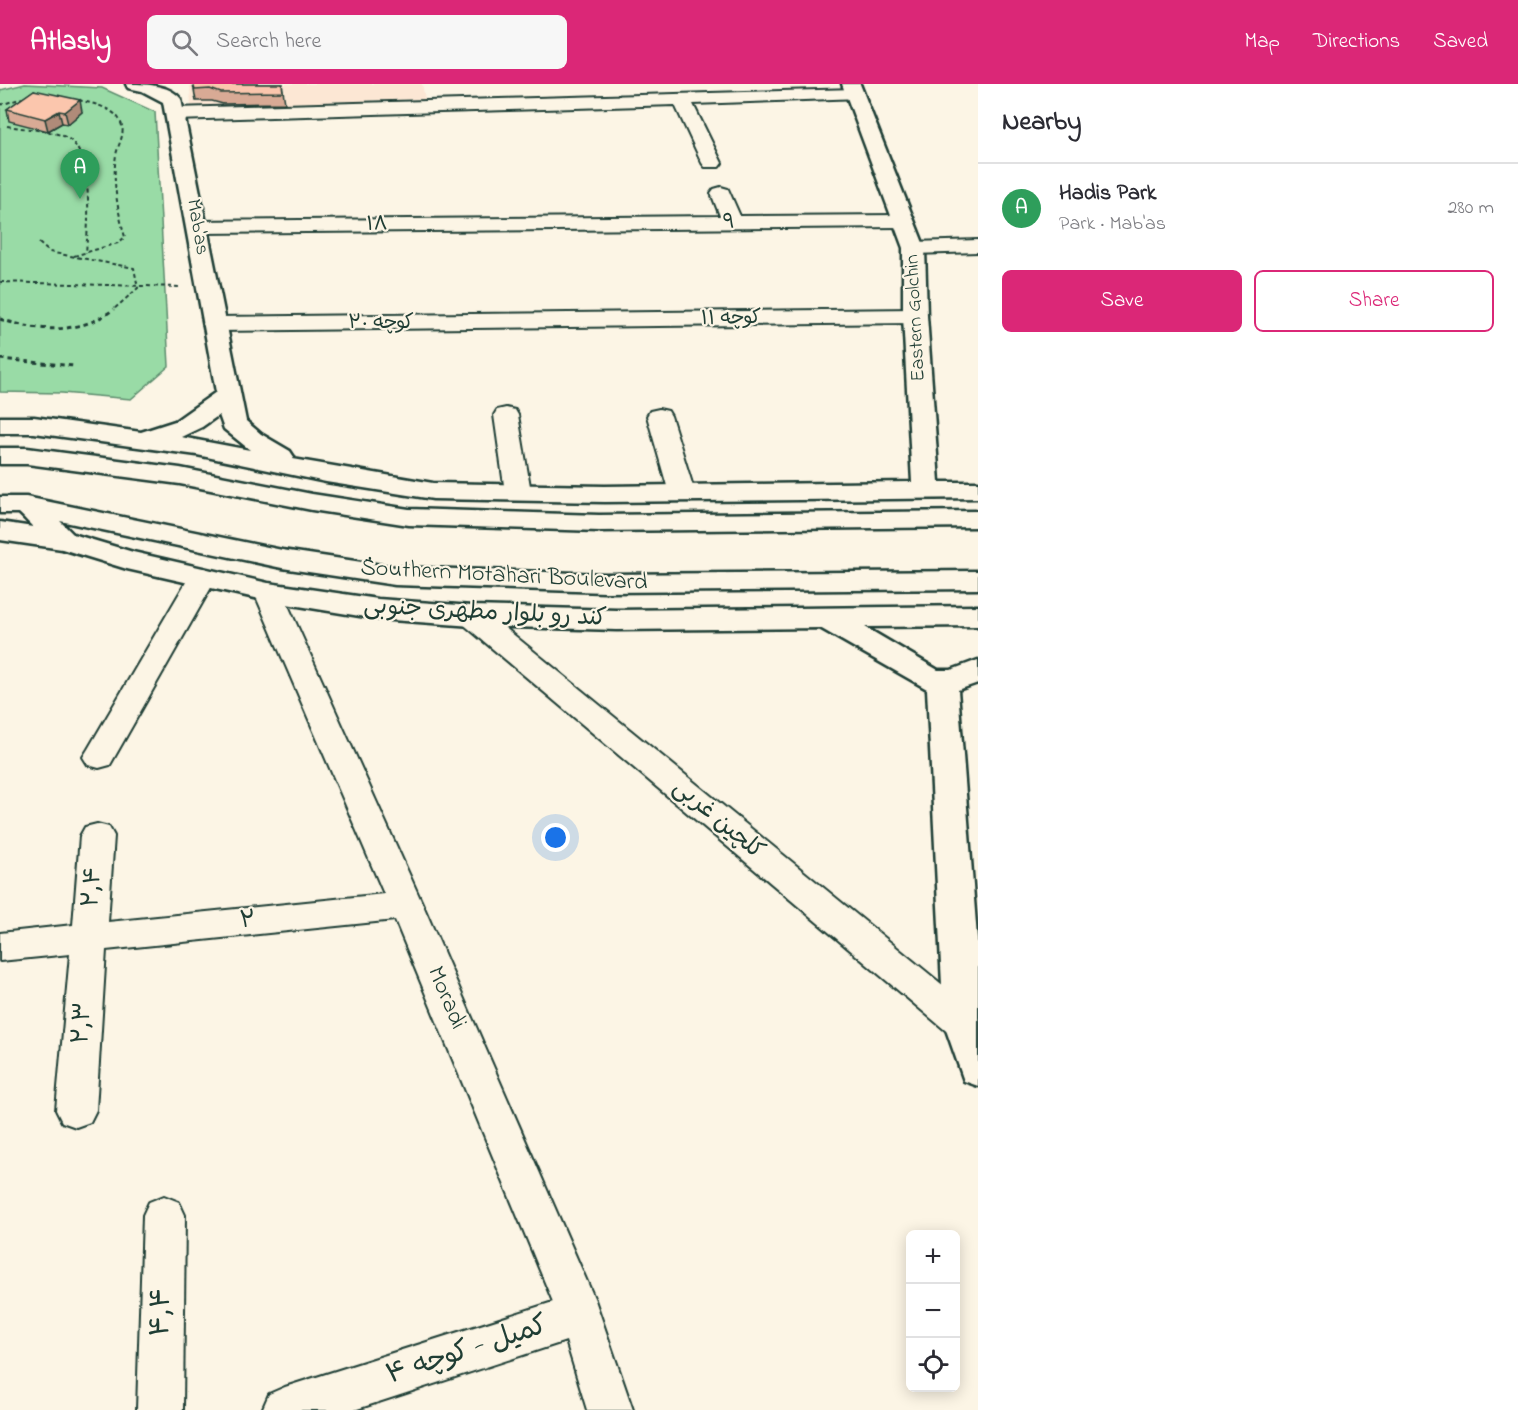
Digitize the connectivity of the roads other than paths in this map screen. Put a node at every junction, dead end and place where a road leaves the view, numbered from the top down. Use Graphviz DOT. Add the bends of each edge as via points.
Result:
graph roads {
  1 [pos="135,84"];
  2 [pos="164,89"];
  3 [pos="853,89"];
  4 [pos="682,100"];
  5 [pos="175,114"];
  6 [pos="712,163"];
  7 [pos="721,192"];
  8 [pos="902,221"];
  9 [pos="732,222"];
  10 [pos="557,223"];
  11 [pos="197,227"];
  12 [pos="978,246"];
  13 [pos="914,248"];
  14 [pos="813,292"];
  15 [pos="915,316"];
  16 [pos="819,318"];
  17 [pos="547,322"];
  18 [pos="214,324"];
  19 [pos="229,394"];
  20 [pos="506,415"];
  21 [pos="659,416"];
  22 [pos="0,425"];
  23 [pos="128,438"];
  24 [pos="0,456"];
  25 [pos="301,469"];
  26 [pos="926,490"];
  27 [pos="978,490"];
  28 [pos="518,492"];
  29 [pos="682,493"];
  30 [pos="978,519"];
  31 [pos="5,521"];
  32 [pos="202,578"];
  33 [pos="978,580"];
  34 [pos="268,592"];
  35 [pos="472,616"];
  36 [pos="978,616"];
  37 [pos="828,619"];
  38 [pos="978,671"];
  39 [pos="942,681"];
  40 [pos="99,757"];
  41 [pos="97,836"];
  42 [pos="406,905"];
  43 [pos="89,937"];
  44 [pos="0,947"];
  45 [pos="964,1024"];
  46 [pos="978,1069"];
  47 [pos="76,1110"];
  48 [pos="164,1215"];
  49 [pos="580,1315"];
  50 [pos="160,1410"];
  51 [pos="285,1410"];
  52 [pos="610,1410"];
  1 -- 2 [label="main road, Mab'as"];
  2 -- 5 [label="main road, Mab'as" via="172,99"];
  3 -- 4 [label="street"];
  3 -- 8 [label="main road, Eastern Golchin"];
  4 -- 5 [label="street"];
  4 -- 6 [label="street"];
  5 -- 11 [label="main road, Mab'as"];
  7 -- 9 [label="street"];
  8 -- 9 [label="street, ۹"];
  8 -- 13 [label="main road, Eastern Golchin"];
  9 -- 10 [label="street, ۹" via="714,232"];
  10 -- 11 [label="street, ۱۸"];
  11 -- 18 [label="main road, Mab'as"];
  12 -- 13 [label="street"];
  13 -- 15 [label="main road, Eastern Golchin"];
  14 -- 16 [label="street"];
  15 -- 16 [label="street, کوچه ۱۱"];
  15 -- 26 [label="main road, Eastern Golchin"];
  16 -- 17 [label="street, کوچه ۱۱"];
  17 -- 18 [label="street, کوچه ۲۰"];
  18 -- 19 [label="main road, Mab'as"];
  19 -- 23 [label="main road" via="173,433"];
  19 -- 25 [label="main road, Mab'as" via="233,423 252,440"];
  20 -- 28 [label="street"];
  21 -- 29 [label="street"];
  22 -- 23 [label="main road" via="34,425"];
  23 -- 25 [label="main road" via="197,447"];
  24 -- 30 [label="main road" via="180,476 409,517 599,523"];
  25 -- 28 [label="main road" via="433,491"];
  26 -- 27 [label="main road"];
  26 -- 29 [label="main road"];
  28 -- 29 [label="main road"];
  31 -- 32 [label="main road, کند رو بلوار مطهری جنوبی" via="127,560"];
  31 -- 33 [label="main road, ُSouthern Motahari Boulevard" via="395,576 605,583"];
  32 -- 34 [label="main road, کند رو بلوار مطهری جنوبی"];
  32 -- 40 [label="street"];
  34 -- 35 [label="main road, کند رو بلوار مطهری جنوبی" via="378,609"];
  34 -- 42 [label="street, Moradi"];
  35 -- 37 [label="main road, کند رو بلوار مطهری جنوبی"];
  35 -- 45 [label="street, کلچین غربی"];
  36 -- 37 [label="main road, کند رو بلوار مطهری جنوبی"];
  37 -- 39 [label="main road" via="918,674"];
  38 -- 39 [label="main road" via="954,681"];
  39 -- 45 [label="main road"];
  41 -- 43 [label="street, ۲٫۴"];
  42 -- 43 [label="street, ۲"];
  42 -- 49 [label="street, Moradi"];
  43 -- 44 [label="street, ۲"];
  43 -- 47 [label="street, ۲٫۳"];
  45 -- 46 [label="main road"];
  48 -- 50 [label="street, ۴٫۴"];
  49 -- 51 [label="street, کمیل - کوچه ۴"];
  49 -- 52 [label="street, Moradi"];
}
